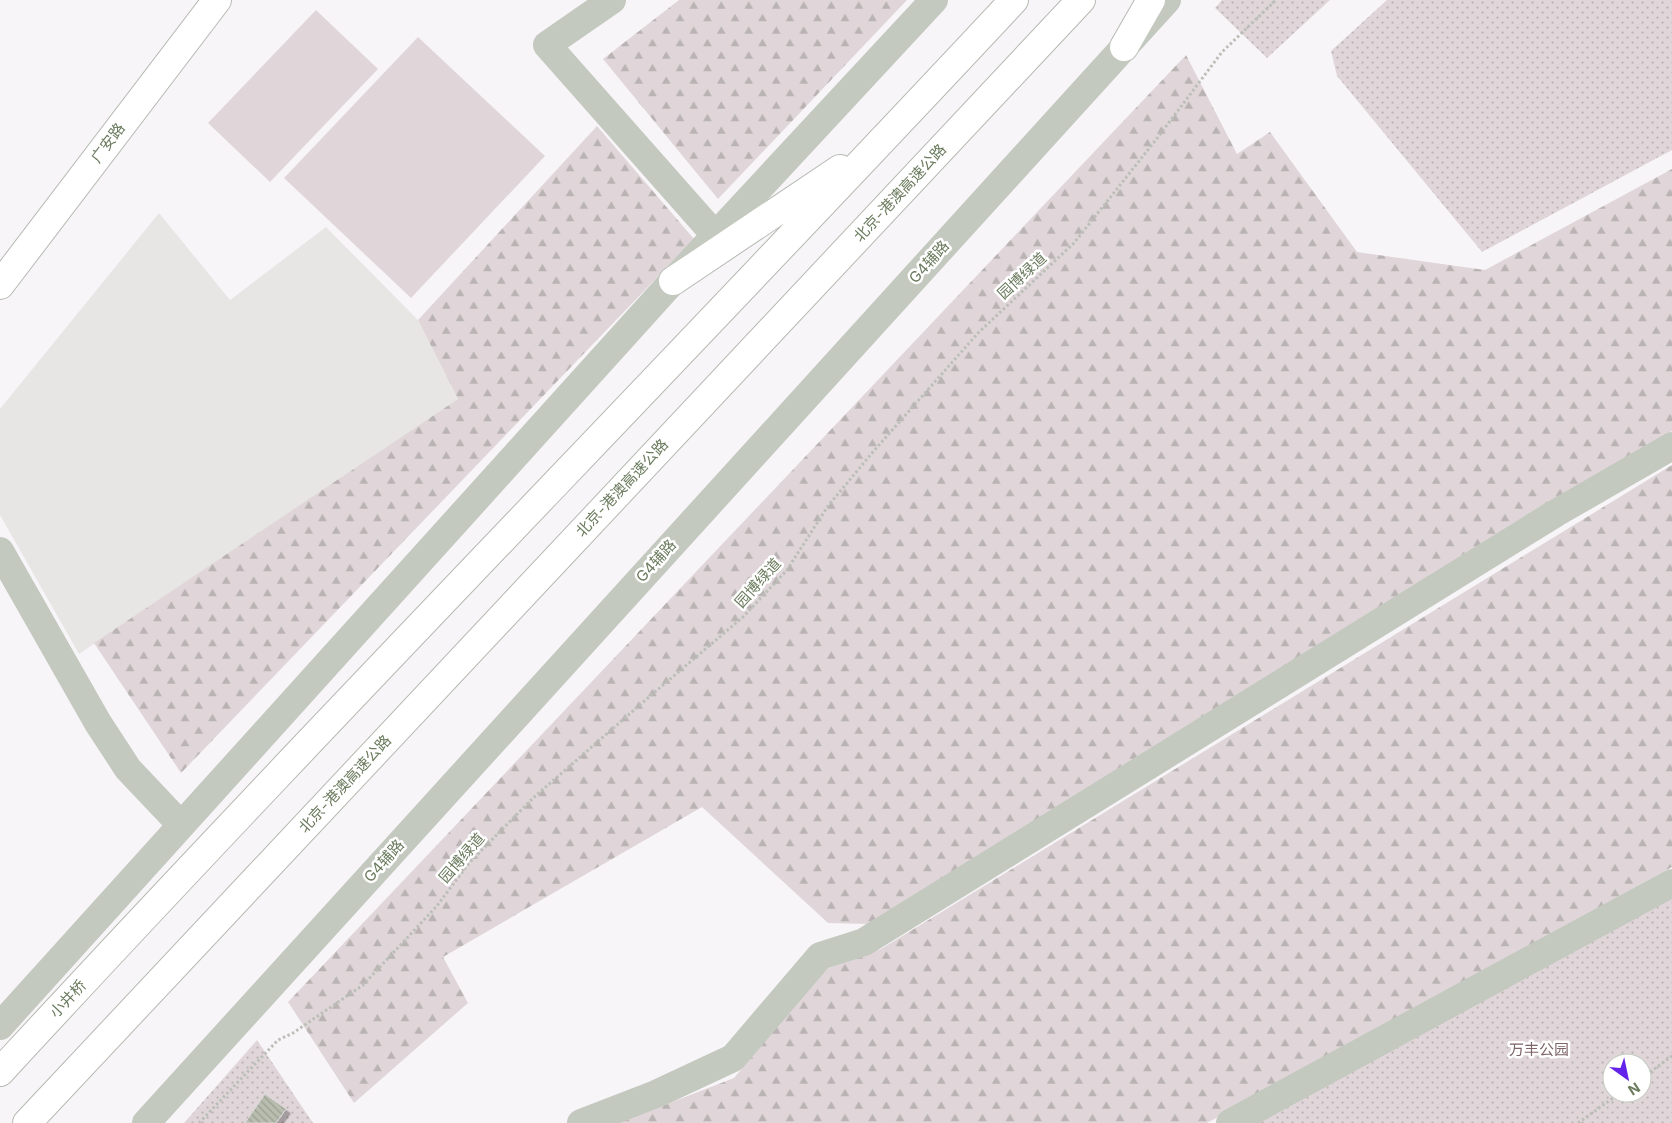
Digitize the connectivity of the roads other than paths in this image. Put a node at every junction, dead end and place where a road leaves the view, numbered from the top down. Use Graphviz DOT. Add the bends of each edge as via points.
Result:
graph roads {
  1 [pos="217,0"];
  2 [pos="612,0"];
  3 [pos="934,0"];
  4 [pos="1014,0"];
  5 [pos="1081,0"];
  6 [pos="1151,0"];
  7 [pos="1167,0"];
  8 [pos="1124,46"];
  9 [pos="883,140"];
  10 [pos="715,235"];
  11 [pos="672,281"];
  12 [pos="0,285"];
  13 [pos="1672,446"];
  14 [pos="0,550"];
  15 [pos="181,825"];
  16 [pos="1672,883"];
  17 [pos="0,1026"];
  18 [pos="0,1072"];
  19 [pos="28,1123"];
  20 [pos="146,1123"];
  21 [pos="581,1123"];
  22 [pos="1230,1123"];
  1 -- 12 [label="highway, 广安路"];
  2 -- 10 [label="street" via="548,45"];
  3 -- 10 [label="street"];
  4 -- 9 [label="highway"];
  5 -- 19 [label="highway, 北京-港澳高速公路"];
  6 -- 8 [label="highway"];
  7 -- 8 [label="street, G4辅路"];
  8 -- 20 [label="street, G4辅路"];
  9 -- 11 [label="highway"];
  9 -- 18 [label="highway, 小井桥"];
  10 -- 11 [label="street"];
  11 -- 15 [label="street"];
  13 -- 21 [label="street" via="1556,513 864,942 820,956 733,1058 656,1094"];
  14 -- 15 [label="street" via="98,723 128,769"];
  15 -- 17 [label="street"];
  16 -- 22 [label="street"];
}
